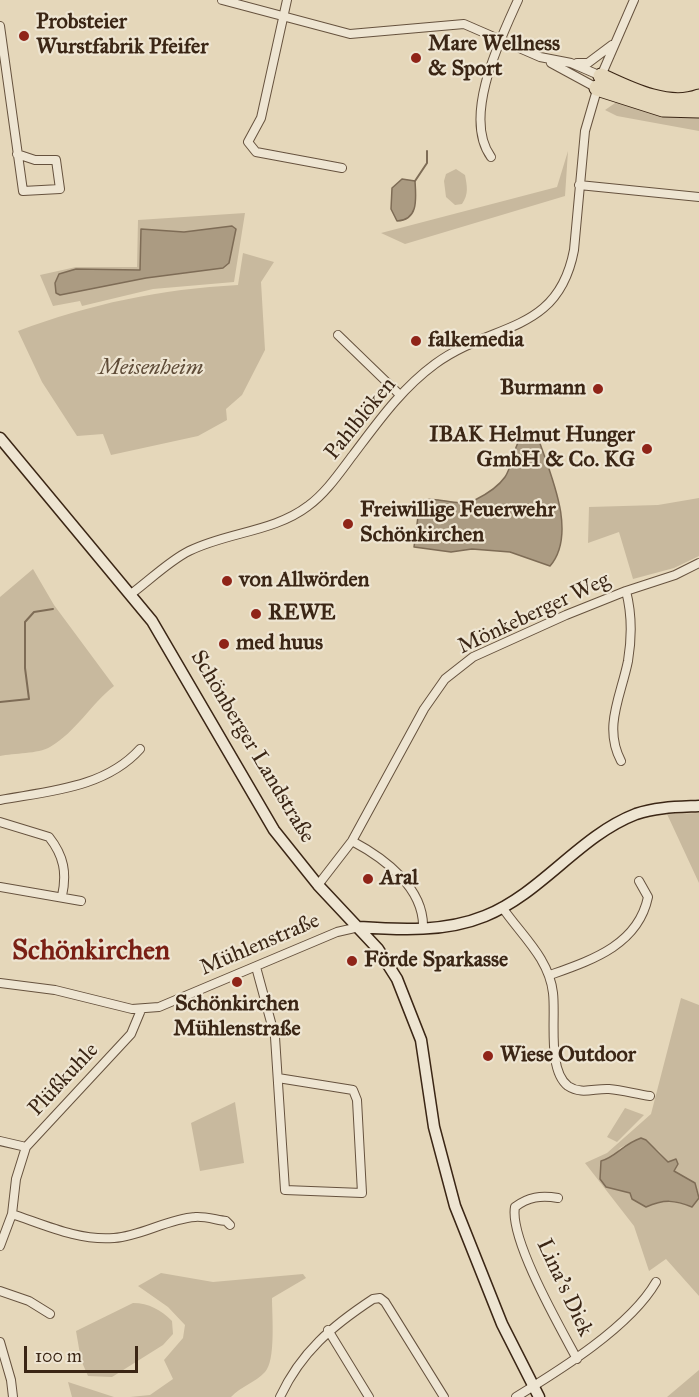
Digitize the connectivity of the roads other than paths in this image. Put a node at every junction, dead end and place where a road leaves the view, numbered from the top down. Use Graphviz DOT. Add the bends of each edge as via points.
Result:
graph roads {
  1 [pos="222,0"];
  2 [pos="287,0"];
  3 [pos="518,0"];
  4 [pos="634,0"];
  5 [pos="282,17"];
  6 [pos="0,26"];
  7 [pos="499,41"];
  8 [pos="615,43"];
  9 [pos="540,57"];
  10 [pos="571,63"];
  11 [pos="599,82"];
  12 [pos="699,98"];
  13 [pos="699,110"];
  14 [pos="18,154"];
  15 [pos="492,157"];
  16 [pos="342,168"];
  17 [pos="579,185"];
  18 [pos="699,197"];
  19 [pos="338,335"];
  20 [pos="400,395"];
  21 [pos="0,438"];
  22 [pos="699,563"];
  23 [pos="626,591"];
  24 [pos="131,594"];
  25 [pos="140,749"];
  26 [pos="621,761"];
  27 [pos="0,800"];
  28 [pos="699,806"];
  29 [pos="0,822"];
  30 [pos="352,841"];
  31 [pos="639,881"];
  32 [pos="318,885"];
  33 [pos="0,886"];
  34 [pos="62,896"];
  35 [pos="81,901"];
  36 [pos="502,907"];
  37 [pos="359,927"];
  38 [pos="423,929"];
  39 [pos="256,967"];
  40 [pos="550,975"];
  41 [pos="0,983"];
  42 [pos="141,1010"];
  43 [pos="278,1078"];
  44 [pos="650,1096"];
  45 [pos="0,1141"];
  46 [pos="26,1147"];
  47 [pos="558,1197"];
  48 [pos="12,1214"];
  49 [pos="230,1225"];
  50 [pos="0,1246"];
  51 [pos="656,1282"];
  52 [pos="0,1291"];
  53 [pos="50,1314"];
  54 [pos="328,1330"];
  55 [pos="0,1342"];
  56 [pos="577,1359"];
  57 [pos="534,1386"];
  58 [pos="13,1397"];
  59 [pos="279,1397"];
  60 [pos="369,1397"];
  61 [pos="444,1397"];
  62 [pos="516,1397"];
  63 [pos="539,1397"];
  1 -- 5 [label="street"];
  2 -- 5 [label="street"];
  3 -- 7 [label="street"];
  4 -- 8 [label="street, Pahlblöken"];
  5 -- 7 [label="street" via="357,35 454,23"];
  5 -- 16 [label="street" via="261,117 248,142 256,152"];
  6 -- 14 [label="street"];
  7 -- 9 [label="street"];
  7 -- 15 [label="street" via="484,83 482,144"];
  8 -- 10 [label="street" via="588,63"];
  8 -- 11 [label="street, Pahlblöken"];
  9 -- 10 [label="street"];
  9 -- 11 [label="street"];
  10 -- 11 [label="street"];
  11 -- 12 [label="highway" via="664,99"];
  11 -- 13 [label="highway" via="663,109"];
  11 -- 17 [label="street, Pahlblöken" via="584,135"];
  14 -- 14 [label="street" via="23,191 60,189 56,160 35,160"];
  17 -- 18 [label="street"];
  17 -- 20 [label="street, Pahlblöken" via="574,250 558,295 528,319 472,342 435,364"];
  19 -- 20 [label="street"];
  20 -- 24 [label="street, Pahlblöken" via="336,478 309,506 276,522 189,551"];
  21 -- 24 [label="main road, Schönberger Landstraße"];
  22 -- 23 [label="street, Mönkeberger Weg"];
  23 -- 26 [label="street" via="630,643 613,723 613,745"];
  23 -- 30 [label="street, Mönkeberger Weg" via="473,657 445,679 424,708"];
  24 -- 32 [label="main road, Schönberger Landstraße" via="162,635 274,830"];
  25 -- 27 [label="street" via="89,783"];
  28 -- 36 [label="main road" via="661,808 616,823"];
  29 -- 34 [label="street" via="49,837 63,858"];
  30 -- 32 [label="street, Mönkeberger Weg"];
  30 -- 38 [label="street" via="382,859 401,878 421,909"];
  31 -- 40 [label="street" via="648,897 645,911 621,942 590,961"];
  32 -- 37 [label="main road, Schönberger Landstraße"];
  33 -- 34 [label="street"];
  34 -- 35 [label="street"];
  36 -- 38 [label="main road" via="463,923"];
  36 -- 40 [label="street" via="537,951"];
  37 -- 38 [label="main road"];
  37 -- 39 [label="street, Mühlenstraße"];
  37 -- 57 [label="main road, Schönberger Landstraße" via="397,979 414,1019 426,1066 434,1127 455,1206 502,1324"];
  39 -- 42 [label="street, Mühlenstraße" via="159,1007"];
  39 -- 43 [label="street" via="275,1037"];
  40 -- 44 [label="street" via="555,1005 556,1066 561,1078 580,1091 610,1089"];
  41 -- 42 [label="street, Mühlenstraße" via="55,990"];
  42 -- 46 [label="street, Plüßkuhle" via="131,1034"];
  43 -- 43 [label="street" via="285,1190 362,1193 357,1100 353,1090"];
  45 -- 46 [label="street"];
  46 -- 48 [label="street, Plüßkuhle" via="16,1179"];
  47 -- 56 [label="street, Lina's Diek" via="542,1195 522,1202 515,1207 514,1219 534,1278"];
  48 -- 49 [label="street" via="73,1235 94,1238 140,1233 196,1216"];
  48 -- 50 [label="street, Plüßkuhle"];
  51 -- 56 [label="street" via="647,1298"];
  52 -- 53 [label="street" via="29,1301"];
  54 -- 59 [label="street" via="300,1363"];
  54 -- 60 [label="street"];
  54 -- 61 [label="street" via="380,1298"];
  55 -- 58 [label="street"];
  56 -- 57 [label="street"];
  57 -- 62 [label="street"];
  57 -- 63 [label="main road, Schönberger Landstraße"];
}
